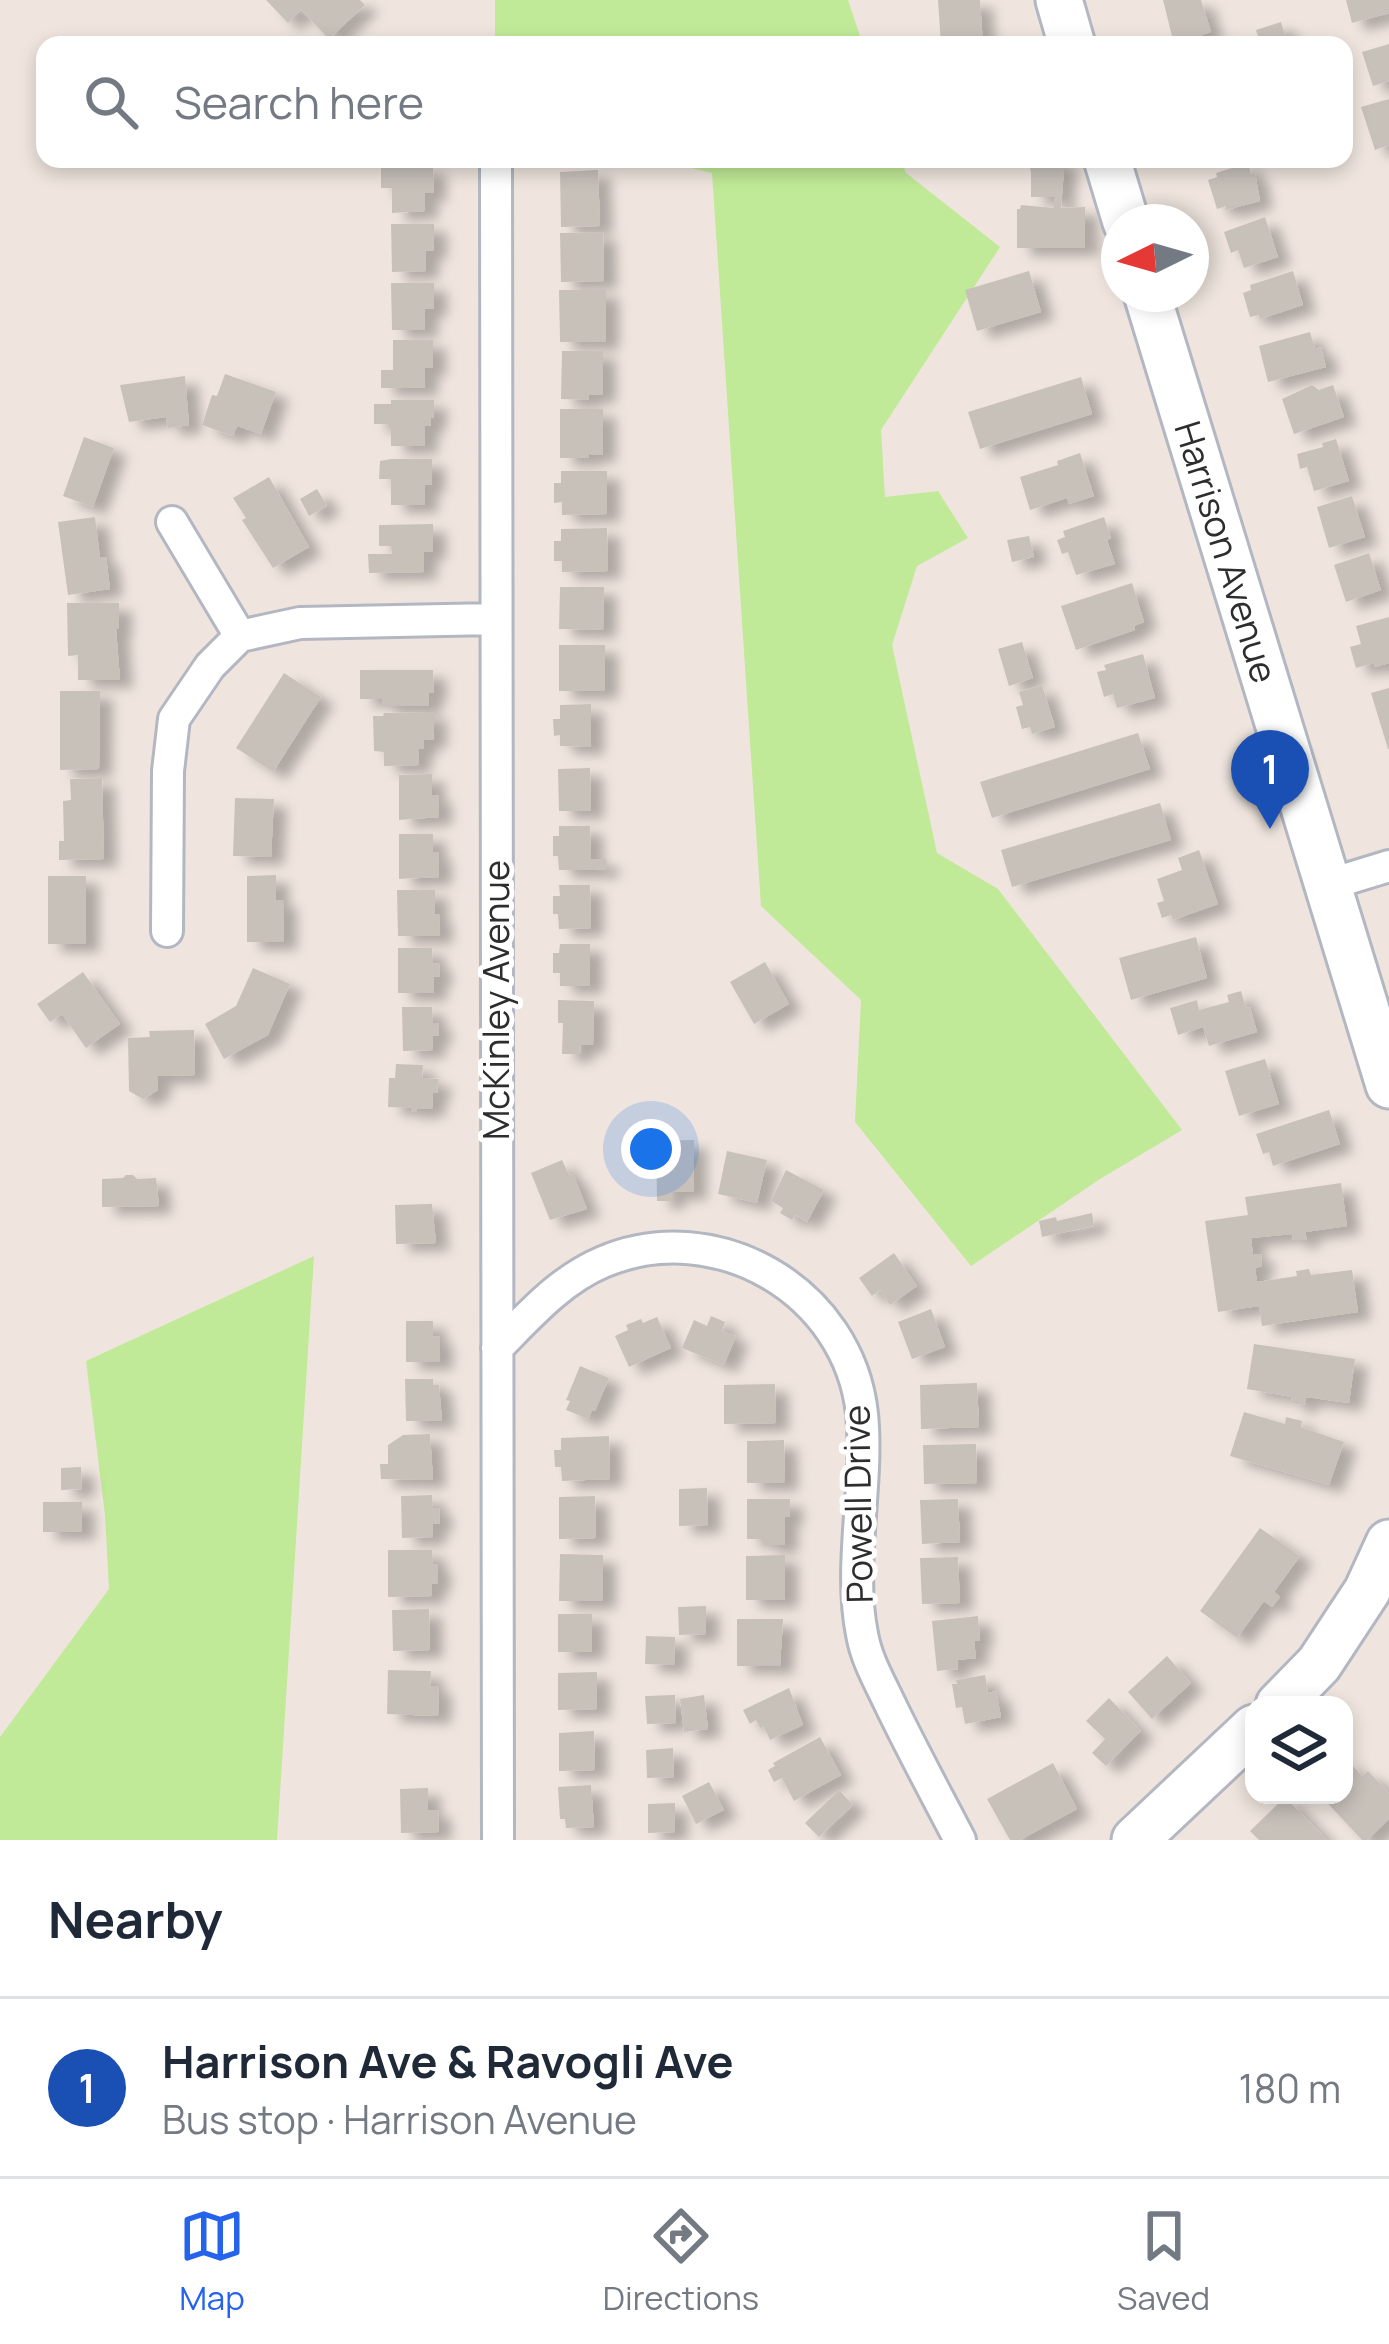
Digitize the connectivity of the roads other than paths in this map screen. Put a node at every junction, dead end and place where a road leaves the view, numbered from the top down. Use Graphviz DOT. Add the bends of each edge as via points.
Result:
graph roads {
  1 [pos="1059,0"];
  2 [pos="1069,36"];
  3 [pos="496,168"];
  4 [pos="1110,168"];
  5 [pos="1121,204"];
  6 [pos="1153,312"];
  7 [pos="172,522"];
  8 [pos="494,619"];
  9 [pos="240,636"];
  10 [pos="1389,866"];
  11 [pos="1328,885"];
  12 [pos="167,931"];
  13 [pos="1389,1085"];
  14 [pos="497,1348"];
  15 [pos="1389,1543"];
  16 [pos="1288,1696"];
  17 [pos="1245,1736"];
  18 [pos="498,1840"];
  19 [pos="960,1840"];
  20 [pos="1135,1840"];
  1 -- 2 [label="main road"];
  3 -- 8 [label="street, McKinley Avenue"];
  4 -- 5 [label="main road"];
  6 -- 11 [label="main road, Harrison Avenue"];
  7 -- 9 [label="street"];
  8 -- 9 [label="street" via="300,622"];
  8 -- 14 [label="street, McKinley Avenue"];
  9 -- 12 [label="street" via="175,719"];
  10 -- 11 [label="street"];
  11 -- 13 [label="main road, Harrison Avenue"];
  14 -- 18 [label="street, McKinley Avenue"];
  14 -- 19 [label="street, Powell Drive" via="584,1270 675,1246 744,1260 820,1315 855,1380 862,1415 858,1612 868,1658"];
  15 -- 16 [label="main road" via="1319,1664"];
  17 -- 20 [label="main road"];
}
